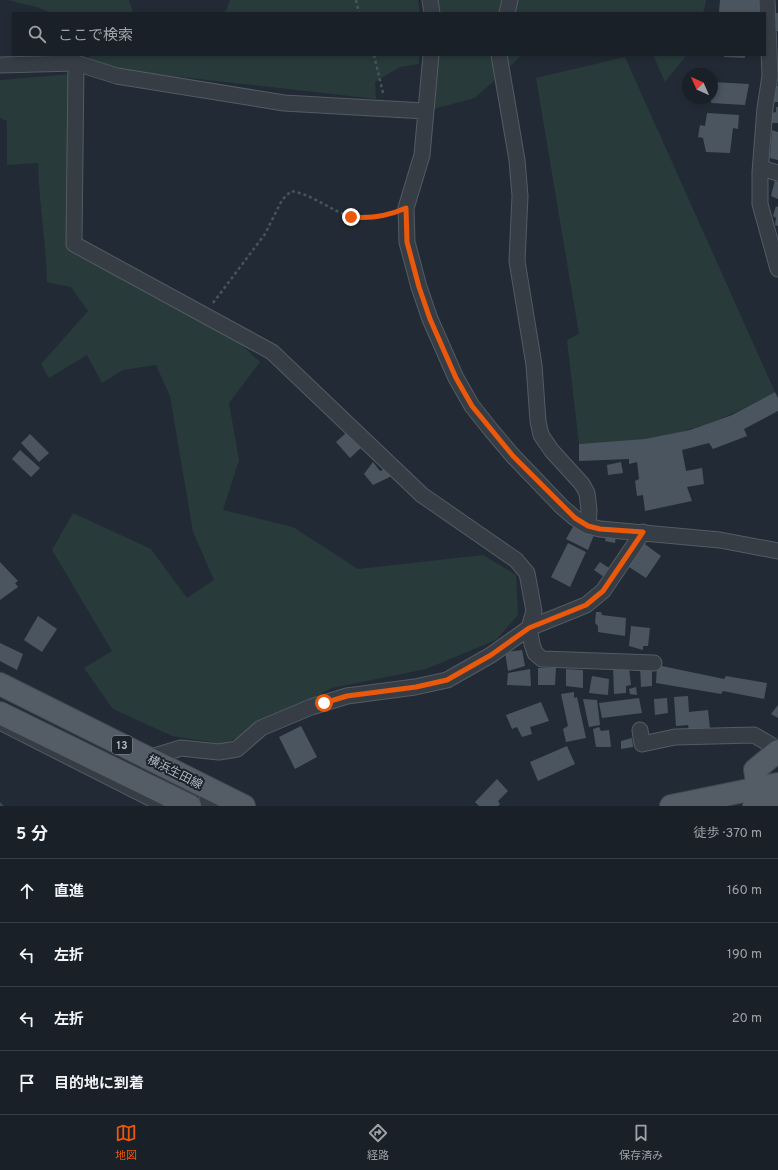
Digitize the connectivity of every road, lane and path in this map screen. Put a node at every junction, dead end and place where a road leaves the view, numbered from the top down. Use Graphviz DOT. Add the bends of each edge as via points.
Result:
graph roads {
  1 [pos="356,0"];
  2 [pos="430,0"];
  3 [pos="510,0"];
  4 [pos="768,0"];
  5 [pos="359,12"];
  6 [pos="432,12"];
  7 [pos="508,12"];
  8 [pos="374,56"];
  9 [pos="431,56"];
  10 [pos="499,56"];
  11 [pos="76,63"];
  12 [pos="0,65"];
  13 [pos="774,76"];
  14 [pos="387,109"];
  15 [pos="425,111"];
  16 [pos="761,168"];
  17 [pos="778,173"];
  18 [pos="406,208"];
  19 [pos="778,269"];
  20 [pos="204,315"];
  21 [pos="588,526"];
  22 [pos="643,532"];
  23 [pos="778,552"];
  24 [pos="529,628"];
  25 [pos="654,663"];
  26 [pos="0,684"];
  27 [pos="0,713"];
  28 [pos="0,726"];
  29 [pos="640,730"];
  30 [pos="778,750"];
  31 [pos="148,758"];
  32 [pos="763,793"];
  33 [pos="210,798"];
  34 [pos="778,801"];
  35 [pos="158,806"];
  36 [pos="190,806"];
  37 [pos="244,806"];
  38 [pos="671,806"];
  1 -- 5 [label="path"];
  2 -- 6 [label="street"];
  3 -- 7 [label="street"];
  4 -- 13 [label="street"];
  8 -- 14 [label="path"];
  9 -- 15 [label="street"];
  10 -- 21 [label="street" via="517,160 520,196 517,261 534,366 538,421 549,446 582,484 589,510"];
  11 -- 12 [label="street"];
  11 -- 14 [label="street" via="117,76 284,103"];
  11 -- 20 [label="street" via="74,244"];
  13 -- 16 [label="street"];
  14 -- 15 [label="street"];
  15 -- 18 [label="street" via="422,155"];
  16 -- 17 [label="street"];
  16 -- 19 [label="street" via="760,204"];
  18 -- 20 [label="path" via="393,214 367,218 351,217 303,193 291,191 282,200 265,234"];
  18 -- 21 [label="street" via="407,242 419,287 456,378 469,400 513,456 562,507"];
  20 -- 24 [label="street" via="272,352 422,495 516,560 527,573 534,611"];
  21 -- 22 [label="street"];
  22 -- 23 [label="street" via="720,540"];
  22 -- 24 [label="street" via="603,591 586,605"];
  24 -- 25 [label="street" via="535,653 542,659"];
  24 -- 31 [label="street" via="491,655 447,680 416,687 347,696 311,707 261,728 236,749 219,752 181,748"];
  26 -- 31 [label="main road, 横浜生田線 / 13"];
  27 -- 36 [label="main road, 横浜生田線 / 13"];
  28 -- 35 [label="lane"];
  29 -- 30 [label="street" via="642,744 675,737 754,735"];
  30 -- 32 [label="main road" via="755,770"];
  31 -- 33 [label="main road, 横浜生田線 / 13"];
  32 -- 34 [label="main road"];
  32 -- 38 [label="main road"];
  33 -- 37 [label="main road, 横浜生田線 / 13"];
}
